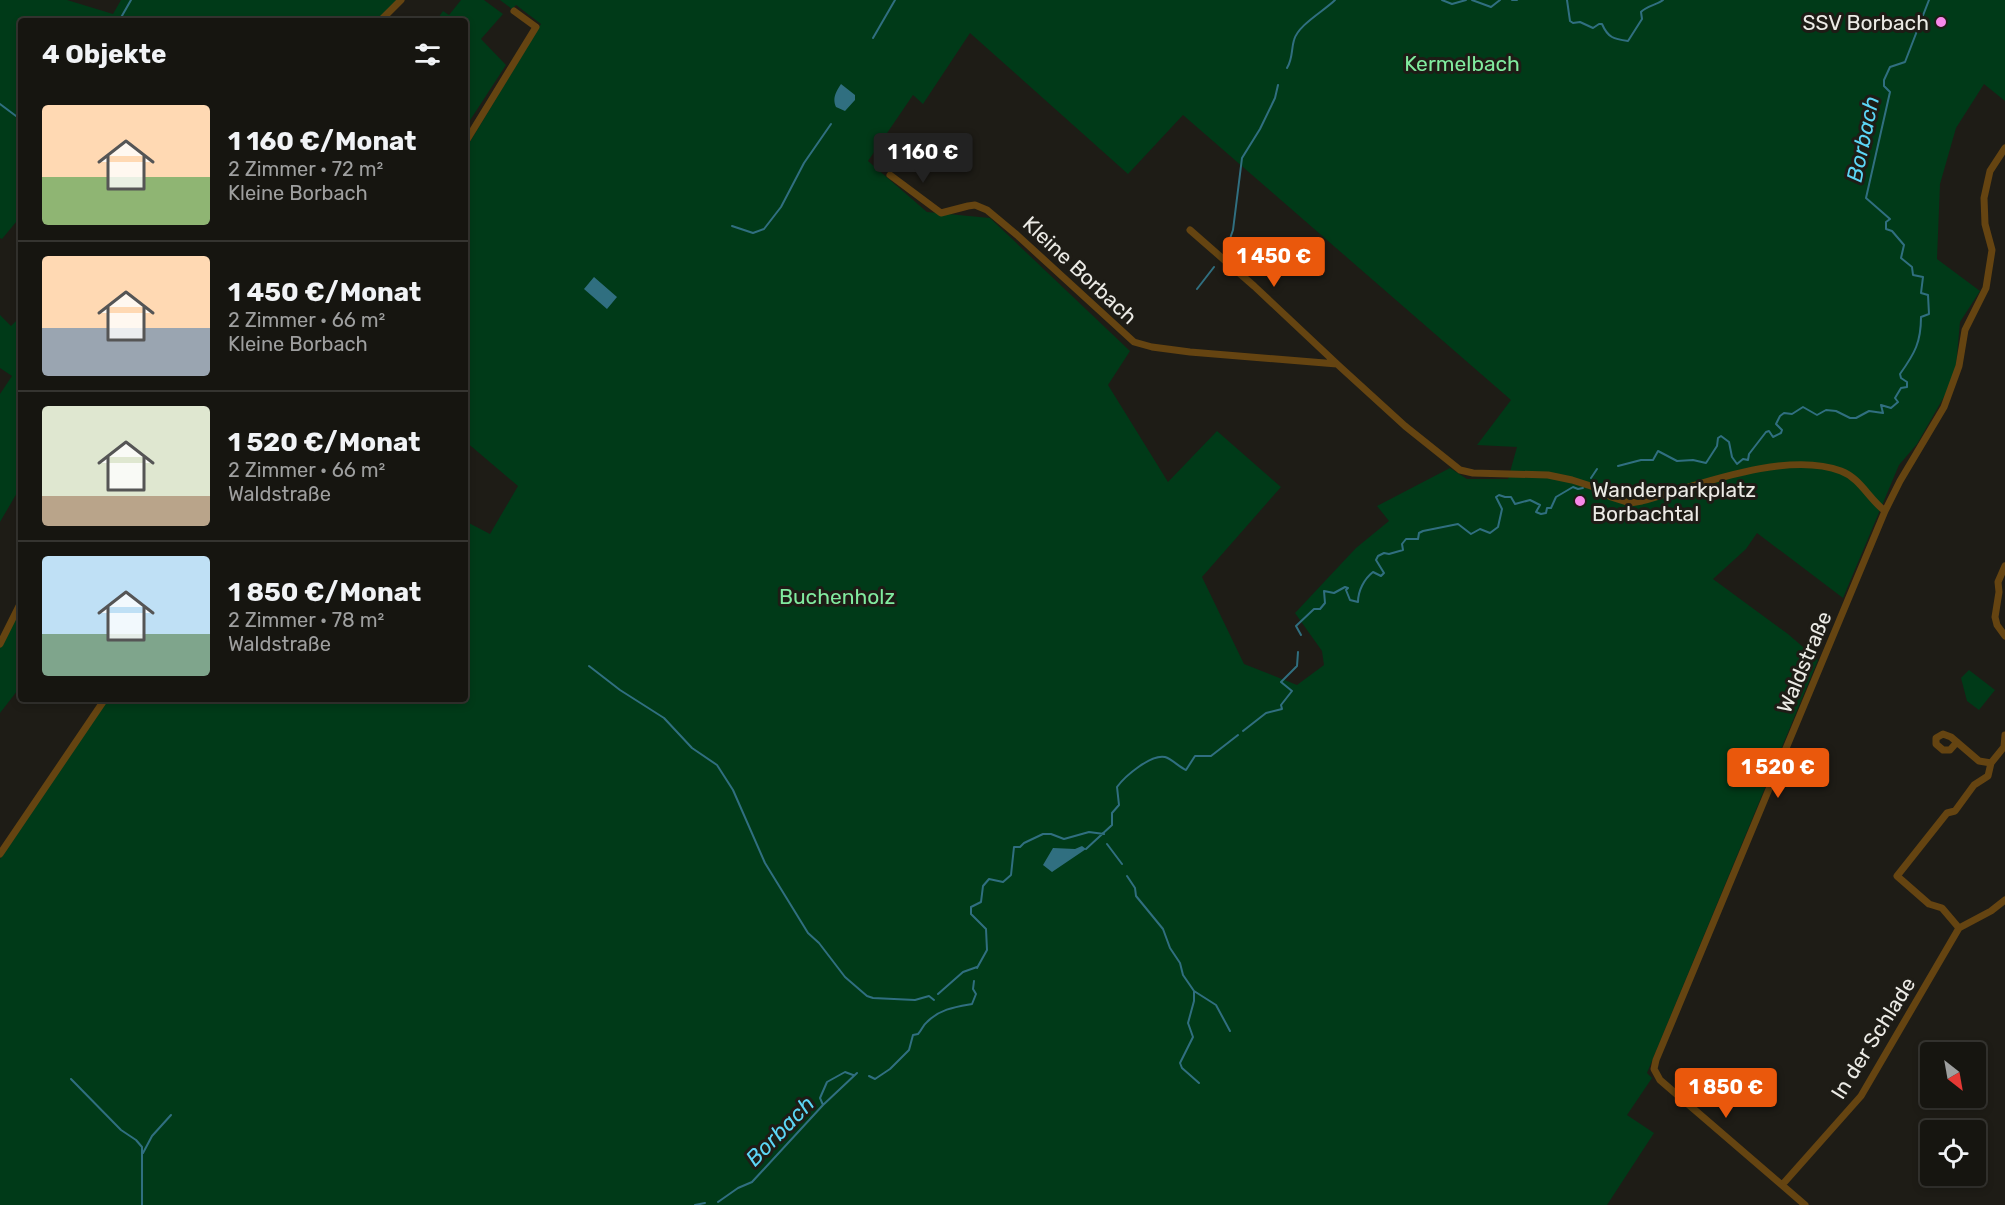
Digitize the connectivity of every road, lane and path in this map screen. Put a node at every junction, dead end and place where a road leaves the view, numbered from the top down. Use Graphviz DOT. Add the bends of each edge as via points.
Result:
graph roads {
  1 [pos="401,0"];
  2 [pos="514,11"];
  3 [pos="383,18"];
  4 [pos="468,138"];
  5 [pos="2005,148"];
  6 [pos="890,175"];
  7 [pos="1190,230"];
  8 [pos="1337,364"];
  9 [pos="1885,511"];
  10 [pos="2005,566"];
  11 [pos="18,608"];
  12 [pos="2005,636"];
  13 [pos="0,644"];
  14 [pos="103,702"];
  15 [pos="2005,735"];
  16 [pos="1957,742"];
  17 [pos="1991,763"];
  18 [pos="0,854"];
  19 [pos="2005,900"];
  20 [pos="1959,928"];
  21 [pos="1782,1185"];
  22 [pos="1805,1205"];
  1 -- 3 [label="street"];
  2 -- 4 [label="street" via="536,27"];
  5 -- 9 [label="street, Waldstraße" via="1990,171 1984,198 1992,250 1986,288 1965,330 1959,366 1944,407"];
  6 -- 8 [label="street, Kleine Borbach" via="941,213 975,205 987,210 1134,342 1190,352"];
  7 -- 8 [label="street"];
  8 -- 9 [label="street" via="1460,470 1548,475 1630,502 1780,465 1813,465 1842,471"];
  9 -- 21 [label="street, Waldstraße" via="1654,1069 1660,1080"];
  10 -- 12 [label="street" via="1998,582 1995,617"];
  11 -- 13 [label="street"];
  14 -- 18 [label="street"];
  15 -- 17 [label="street" via="2004,747"];
  16 -- 17 [label="street" via="1979,761"];
  17 -- 20 [label="street" via="1988,776 1974,785 1955,811 1947,813 1897,876 1929,904 1942,908"];
  19 -- 20 [label="street"];
  20 -- 21 [label="street, In der Schlade" via="1861,1096"];
  21 -- 22 [label="street, Waldstraße"];
}
